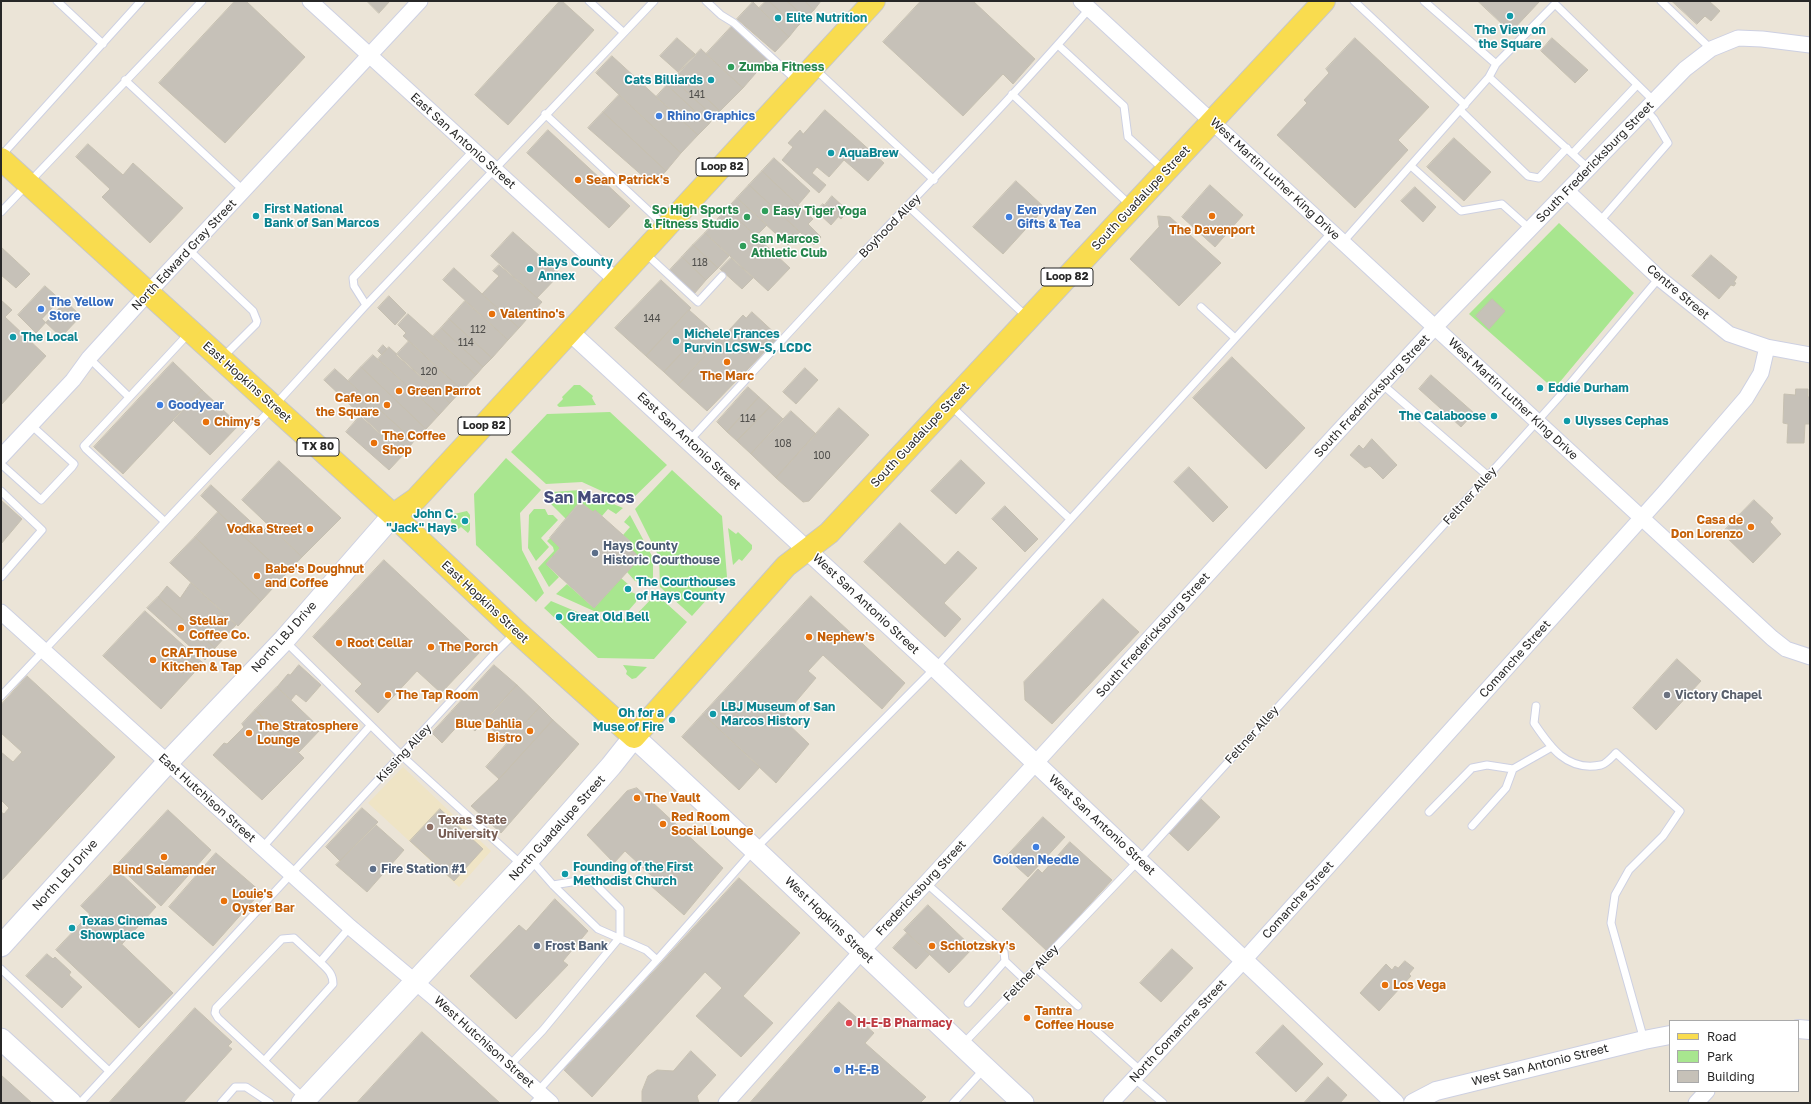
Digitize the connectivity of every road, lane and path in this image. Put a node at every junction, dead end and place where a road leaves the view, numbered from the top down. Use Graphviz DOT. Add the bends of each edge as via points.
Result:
graph roads {
  1 [pos="141,1"];
  2 [pos="202,1"];
  3 [pos="310,1"];
  4 [pos="420,1"];
  5 [pos="589,1"];
  6 [pos="654,1"];
  7 [pos="706,1"];
  8 [pos="874,1"];
  9 [pos="1324,1"];
  10 [pos="1354,1"];
  11 [pos="1424,1"];
  12 [pos="1661,1"];
  13 [pos="59,2"];
  14 [pos="1085,5"];
  15 [pos="623,32"];
  16 [pos="103,44"];
  17 [pos="1058,45"];
  18 [pos="1810,45"];
  19 [pos="1716,46"];
  20 [pos="370,56"];
  21 [pos="1496,64"];
  22 [pos="807,76"];
  23 [pos="1490,76"];
  24 [pos="125,80"];
  25 [pos="1637,85"];
  26 [pos="1012,94"];
  27 [pos="1650,106"];
  28 [pos="1462,107"];
  29 [pos="545,114"];
  30 [pos="1212,122"];
  31 [pos="474,150"];
  32 [pos="1570,151"];
  33 [pos="2,162"];
  34 [pos="1411,166"];
  35 [pos="494,169"];
  36 [pos="1589,169"];
  37 [pos="1165,172"];
  38 [pos="934,180"];
  39 [pos="28,183"];
  40 [pos="243,190"];
  41 [pos="1568,192"];
  42 [pos="909,206"];
  43 [pos="1132,207"];
  44 [pos="1,212"];
  45 [pos="1600,221"];
  46 [pos="666,227"];
  47 [pos="1530,229"];
  48 [pos="1332,232"];
  49 [pos="1343,242"];
  50 [pos="189,250"];
  51 [pos="644,252"];
  52 [pos="722,276"];
  53 [pos="1659,278"];
  54 [pos="617,281"];
  55 [pos="148,293"];
  56 [pos="366,305"];
  57 [pos="1201,307"];
  58 [pos="1029,319"];
  59 [pos="1435,327"];
  60 [pos="191,331"];
  61 [pos="570,332"];
  62 [pos="1235,338"];
  63 [pos="1767,347"];
  64 [pos="1810,355"];
  65 [pos="89,358"];
  66 [pos="222,359"];
  67 [pos="1383,385"];
  68 [pos="129,397"];
  69 [pos="948,404"];
  70 [pos="274,406"];
  71 [pos="1537,421"];
  72 [pos="31,425"];
  73 [pos="689,441"];
  74 [pos="1,457"];
  75 [pos="1,464"];
  76 [pos="1488,476"];
  77 [pos="1,491"];
  78 [pos="393,516"];
  79 [pos="1642,518"];
  80 [pos="1070,519"];
  81 [pos="164,522"];
  82 [pos="807,550"];
  83 [pos="1,577"];
  84 [pos="1,612"];
  85 [pos="517,632"];
  86 [pos="284,640"];
  87 [pos="43,650"];
  88 [pos="1810,657"];
  89 [pos="935,668"];
  90 [pos="1,696"];
  91 [pos="1536,706"];
  92 [pos="370,726"];
  93 [pos="634,737"];
  94 [pos="1550,748"];
  95 [pos="402,755"];
  96 [pos="167,762"];
  97 [pos="1036,763"];
  98 [pos="1513,769"];
  99 [pos="1429,812"];
  100 [pos="1472,826"];
  101 [pos="262,848"];
  102 [pos="755,848"];
  103 [pos="1139,860"];
  104 [pos="526,863"];
  105 [pos="291,874"];
  106 [pos="926,883"];
  107 [pos="553,886"];
  108 [pos="350,927"];
  109 [pos="620,937"];
  110 [pos="1,946"];
  111 [pos="861,952"];
  112 [pos="1244,959"];
  113 [pos="657,960"];
  114 [pos="1005,961"];
  115 [pos="320,962"];
  116 [pos="1036,968"];
  117 [pos="1,969"];
  118 [pos="1025,980"];
  119 [pos="415,982"];
  120 [pos="968,1003"];
  121 [pos="1078,1006"];
  122 [pos="1090,1024"];
  123 [pos="1799,1029"];
  124 [pos="1810,1030"];
  125 [pos="1669,1035"];
  126 [pos="1,1039"];
  127 [pos="1644,1040"];
  128 [pos="962,1045"];
  129 [pos="264,1061"];
  130 [pos="510,1065"];
  131 [pos="985,1067"];
  132 [pos="109,1071"];
  133 [pos="1137,1074"];
  134 [pos="1706,1092"];
  135 [pos="541,1098"];
  136 [pos="304,1101"];
  137 [pos="70,1102"];
  138 [pos="221,1103"];
  139 [pos="270,1103"];
  140 [pos="726,1103"];
  141 [pos="953,1103"];
  142 [pos="1023,1103"];
  143 [pos="1111,1103"];
  144 [pos="1163,1103"];
  145 [pos="1395,1103"];
  146 [pos="1414,1103"];
  147 [pos="1696,1103"];
  1 -- 16 [label="lane"];
  2 -- 24 [label="lane"];
  3 -- 20 [label="street, East San Antonio Street"];
  4 -- 20 [label="street, North Edward Gray Street"];
  5 -- 15 [label="lane"];
  6 -- 15 [label="lane"];
  7 -- 22 [label="lane" via="721,15"];
  8 -- 22 [label="main road, Loop 82"];
  9 -- 30 [label="main road, South Guadalupe Street / Loop 82"];
  10 -- 28 [label="lane"];
  11 -- 21 [label="lane"];
  12 -- 19 [label="lane"];
  13 -- 16 [label="lane"];
  14 -- 17 [label="lane, Boyhood Alley"];
  14 -- 30 [label="street, West Martin Luther King Drive"];
  15 -- 29 [label="lane"];
  16 -- 33 [label="lane"];
  17 -- 26 [label="lane, Boyhood Alley"];
  17 -- 37 [label="lane" via="1124,106 1128,137"];
  18 -- 19 [label="street" via="1738,38"];
  19 -- 27 [label="street, South Fredericksburg Street" via="1685,69"];
  20 -- 31 [label="street, East San Antonio Street"];
  20 -- 40 [label="street, North Edward Gray Street"];
  21 -- 23 [label="lane"];
  21 -- 25 [label="lane" via="1555,4"];
  22 -- 38 [label="lane"];
  22 -- 46 [label="main road, Loop 82"];
  23 -- 28 [label="lane"];
  23 -- 32 [label="lane"];
  24 -- 39 [label="lane"];
  24 -- 40 [label="lane"];
  25 -- 27 [label="lane"];
  25 -- 32 [label="lane"];
  26 -- 38 [label="lane, Boyhood Alley"];
  26 -- 43 [label="lane"];
  27 -- 36 [label="street, South Fredericksburg Street"];
  27 -- 45 [label="lane" via="1654,119 1668,143"];
  28 -- 32 [label="lane" via="1528,176 1538,178"];
  28 -- 34 [label="lane"];
  29 -- 35 [label="lane"];
  29 -- 46 [label="lane"];
  30 -- 37 [label="main road, South Guadalupe Street / Loop 82"];
  30 -- 48 [label="street, West Martin Luther King Drive"];
  31 -- 35 [label="street, East San Antonio Street"];
  31 -- 56 [label="lane" via="353,278 354,286"];
  32 -- 36 [label="lane"];
  33 -- 39 [label="main road, East Hopkins Street / TX 80"];
  34 -- 47 [label="lane" via="1461,211 1502,204"];
  34 -- 49 [label="lane"];
  35 -- 54 [label="street, East San Antonio Street"];
  35 -- 56 [label="lane"];
  36 -- 41 [label="street, South Fredericksburg Street"];
  37 -- 43 [label="main road, South Guadalupe Street / Loop 82"];
  38 -- 42 [label="lane, Boyhood Alley"];
  39 -- 44 [label="lane"];
  39 -- 55 [label="main road, East Hopkins Street / TX 80"];
  40 -- 50 [label="street, North Edward Gray Street"];
  41 -- 45 [label="street, Centre Street"];
  41 -- 47 [label="street, South Fredericksburg Street"];
  42 -- 58 [label="lane"];
  42 -- 73 [label="lane, Boyhood Alley"];
  43 -- 58 [label="main road, South Guadalupe Street / Loop 82"];
  45 -- 53 [label="street, Centre Street"];
  46 -- 51 [label="main road, Loop 82"];
  47 -- 59 [label="street, South Fredericksburg Street"];
  48 -- 49 [label="street, West Martin Luther King Drive"];
  48 -- 62 [label="lane"];
  49 -- 59 [label="street, West Martin Luther King Drive"];
  50 -- 55 [label="street, North Edward Gray Street"];
  50 -- 66 [label="lane" via="253,311 256,317 256,324"];
  51 -- 52 [label="lane" via="698,302"];
  51 -- 54 [label="main road, Loop 82"];
  53 -- 63 [label="street, Centre Street" via="1729,334"];
  53 -- 71 [label="lane, Feltner Alley"];
  54 -- 61 [label="main road, Loop 82"];
  55 -- 60 [label="main road, East Hopkins Street / TX 80"];
  55 -- 65 [label="street, North Edward Gray Street"];
  56 -- 70 [label="lane"];
  57 -- 62 [label="lane"];
  58 -- 69 [label="main road, South Guadalupe Street / Loop 82"];
  59 -- 67 [label="street, South Fredericksburg Street"];
  59 -- 71 [label="street, West Martin Luther King Drive"];
  60 -- 66 [label="main road, East Hopkins Street / TX 80"];
  60 -- 68 [label="lane"];
  61 -- 73 [label="street, East San Antonio Street"];
  61 -- 78 [label="main road, North LBJ Drive / Loop 82" via="416,498"];
  62 -- 80 [label="lane"];
  63 -- 64 [label="street, Centre Street"];
  63 -- 79 [label="street, Comanche Street" via="1761,373 1746,398"];
  65 -- 68 [label="lane"];
  65 -- 72 [label="street, North Edward Gray Street" via="73,380"];
  66 -- 70 [label="main road, East Hopkins Street / TX 80"];
  67 -- 76 [label="lane"];
  67 -- 97 [label="street, South Fredericksburg Street"];
  68 -- 81 [label="lane" via="84,446"];
  69 -- 80 [label="lane"];
  69 -- 82 [label="main road, South Guadalupe Street / Loop 82" via="830,533"];
  70 -- 78 [label="main road, East Hopkins Street / TX 80"];
  70 -- 81 [label="lane"];
  71 -- 76 [label="lane, Feltner Alley"];
  71 -- 79 [label="street, West Martin Luther King Drive"];
  72 -- 74 [label="street, North Edward Gray Street"];
  72 -- 75 [label="lane" via="74,464 72,467 41,500"];
  73 -- 82 [label="street, East San Antonio Street"];
  76 -- 103 [label="lane, Feltner Alley"];
  77 -- 83 [label="lane" via="42,530"];
  78 -- 85 [label="main road, East Hopkins Street / TX 80"];
  78 -- 86 [label="main road, North LBJ Drive / Loop 82"];
  79 -- 88 [label="street, West Martin Luther King Drive" via="1772,638 1786,648"];
  79 -- 112 [label="street, Comanche Street"];
  80 -- 89 [label="lane"];
  81 -- 87 [label="lane"];
  82 -- 89 [label="street, West San Antonio Street"];
  82 -- 93 [label="main road, North Guadalupe Street / Loop 82" via="786,566"];
  84 -- 87 [label="street, East Hutchison Street"];
  85 -- 93 [label="main road, East Hopkins Street / TX 80"];
  85 -- 95 [label="lane, Kissing Alley"];
  86 -- 92 [label="lane"];
  86 -- 96 [label="main road, North LBJ Drive / Loop 82"];
  87 -- 90 [label="lane"];
  87 -- 96 [label="street, East Hutchison Street"];
  89 -- 97 [label="street, West San Antonio Street"];
  89 -- 102 [label="lane"];
  91 -- 94 [label="lane" via="1534,723"];
  92 -- 95 [label="lane"];
  92 -- 101 [label="lane"];
  93 -- 102 [label="main road, West Hopkins Street"];
  93 -- 104 [label="main road, North Guadalupe Street / Loop 82" via="612,766"];
  94 -- 98 [label="lane"];
  94 -- 127 [label="lane" via="1562,757 1581,765 1602,765 1616,753 1680,811 1663,836 1629,870 1615,895 1611,923"];
  95 -- 104 [label="lane"];
  95 -- 105 [label="lane, Kissing Alley"];
  96 -- 101 [label="street, East Hutchison Street"];
  96 -- 110 [label="main road, North LBJ Drive / Loop 82"];
  97 -- 103 [label="street, West San Antonio Street"];
  97 -- 106 [label="street, Fredericksburg Street"];
  98 -- 99 [label="lane" via="1487,765 1472,768"];
  98 -- 100 [label="lane" via="1506,788"];
  101 -- 105 [label="street, East Hutchison Street"];
  102 -- 111 [label="main road, West Hopkins Street"];
  102 -- 113 [label="lane"];
  103 -- 112 [label="street, West San Antonio Street"];
  103 -- 116 [label="lane, Feltner Alley"];
  104 -- 107 [label="lane"];
  104 -- 119 [label="main road, North Guadalupe Street / Loop 82"];
  105 -- 108 [label="street, East Hutchison Street"];
  105 -- 132 [label="lane, Kissing Alley"];
  106 -- 111 [label="street, Fredericksburg Street"];
  106 -- 114 [label="lane" via="1004,952"];
  107 -- 109 [label="lane" via="598,929"];
  107 -- 109 [label="lane" via="590,879 620,909"];
  108 -- 115 [label="lane"];
  108 -- 119 [label="street, East Hutchison Street"];
  109 -- 113 [label="lane" via="646,950"];
  109 -- 130 [label="lane"];
  111 -- 128 [label="main road, West Hopkins Street"];
  111 -- 140 [label="street, Fredericksburg Street"];
  112 -- 133 [label="street, North Comanche Street"];
  112 -- 145 [label="street, West San Antonio Street"];
  113 -- 135 [label="lane"];
  114 -- 118 [label="lane"];
  114 -- 120 [label="lane"];
  115 -- 129 [label="lane" via="330,971 333,984"];
  115 -- 129 [label="lane" via="294,938 282,939 216,1008 218,1018"];
  116 -- 118 [label="lane, Feltner Alley"];
  116 -- 121 [label="lane"];
  117 -- 132 [label="lane"];
  118 -- 128 [label="lane, Feltner Alley"];
  119 -- 130 [label="street, West Hutchison Street"];
  119 -- 136 [label="main road, North Guadalupe Street / Loop 82"];
  122 -- 133 [label="lane"];
  123 -- 124 [label="street"];
  125 -- 127 [label="street, West San Antonio Street"];
  126 -- 137 [label="main road"];
  127 -- 146 [label="street, West San Antonio Street" via="1436,1091"];
  128 -- 131 [label="main road, West Hopkins Street"];
  129 -- 136 [label="lane"];
  130 -- 135 [label="street, West Hutchison Street"];
  131 -- 141 [label="lane"];
  131 -- 142 [label="main road, West Hopkins Street"];
  132 -- 137 [label="lane, Kissing Alley"];
  133 -- 143 [label="street, North Comanche Street"];
  133 -- 144 [label="lane"];
  134 -- 147 [label="street"];
  138 -- 139 [label="lane" via="235,1087 246,1087"];
}
